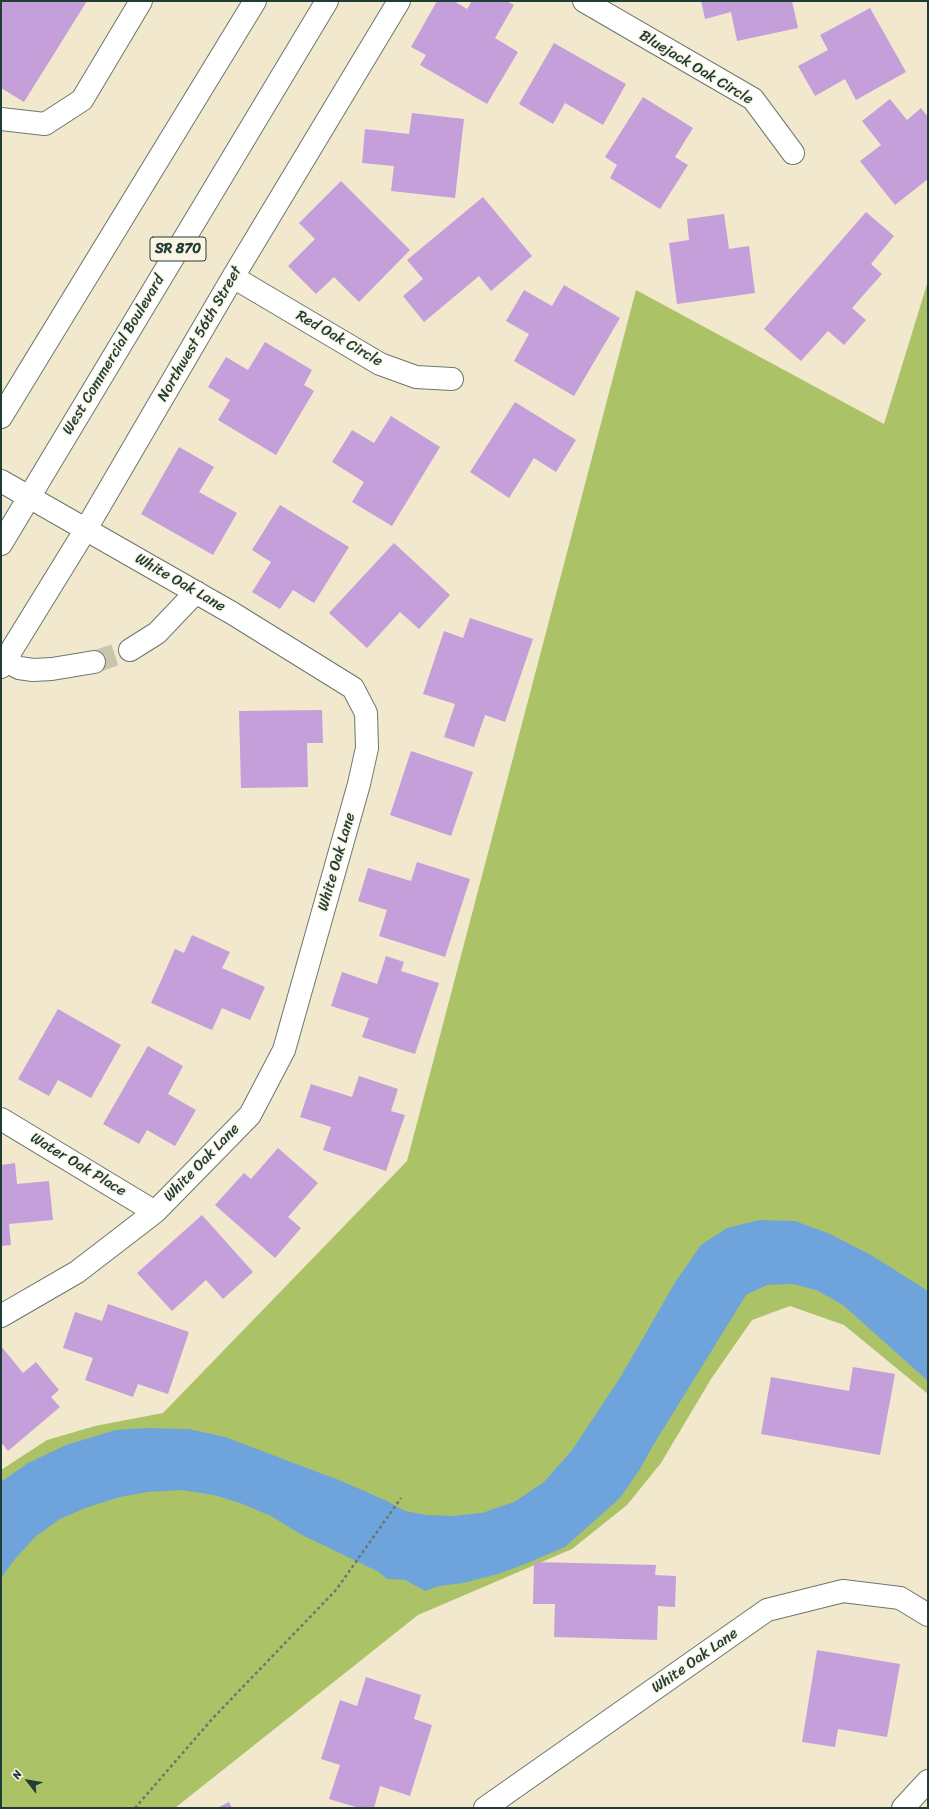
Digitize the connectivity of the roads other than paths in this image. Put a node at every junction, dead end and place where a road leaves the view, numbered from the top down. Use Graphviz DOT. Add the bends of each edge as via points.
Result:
graph roads {
  1 [pos="141,1"];
  2 [pos="255,1"];
  3 [pos="327,1"];
  4 [pos="399,1"];
  5 [pos="584,1"];
  6 [pos="1,119"];
  7 [pos="793,153"];
  8 [pos="233,277"];
  9 [pos="452,379"];
  10 [pos="1,417"];
  11 [pos="1,481"];
  12 [pos="29,497"];
  13 [pos="86,529"];
  14 [pos="1,544"];
  15 [pos="196,592"];
  16 [pos="130,650"];
  17 [pos="94,662"];
  18 [pos="3,664"];
  19 [pos="1,1118"];
  20 [pos="155,1212"];
  21 [pos="1,1316"];
  22 [pos="928,1615"];
  23 [pos="928,1781"];
  24 [pos="485,1808"];
  25 [pos="903,1808"];
  1 -- 6 [label="main road" via="82,100 45,124"];
  2 -- 10 [label="main road"];
  3 -- 12 [label="main road, West Commercial Boulevard / SR 870"];
  4 -- 8 [label="main road, Northwest 56th Street"];
  5 -- 7 [label="main road, Bluejack Oak Circle" via="753,99"];
  8 -- 9 [label="main road, Red Oak Circle" via="380,364 416,378"];
  8 -- 13 [label="main road, Northwest 56th Street"];
  11 -- 12 [label="main road, White Oak Lane"];
  12 -- 13 [label="main road, White Oak Lane"];
  12 -- 14 [label="main road, West Commercial Boulevard / SR 870"];
  13 -- 15 [label="main road, White Oak Lane"];
  13 -- 18 [label="main road, Northwest 56th Street"];
  15 -- 16 [label="main road" via="157,633"];
  15 -- 20 [label="main road, White Oak Lane" via="353,688 366,713 367,748 284,1050 250,1115"];
  17 -- 18 [label="main road" via="33,670"];
  19 -- 20 [label="main road, Water Oak Place"];
  20 -- 21 [label="main road, White Oak Lane" via="77,1272"];
  22 -- 24 [label="main road, White Oak Lane" via="900,1598 843,1591 767,1610"];
  23 -- 25 [label="main road"];
}
